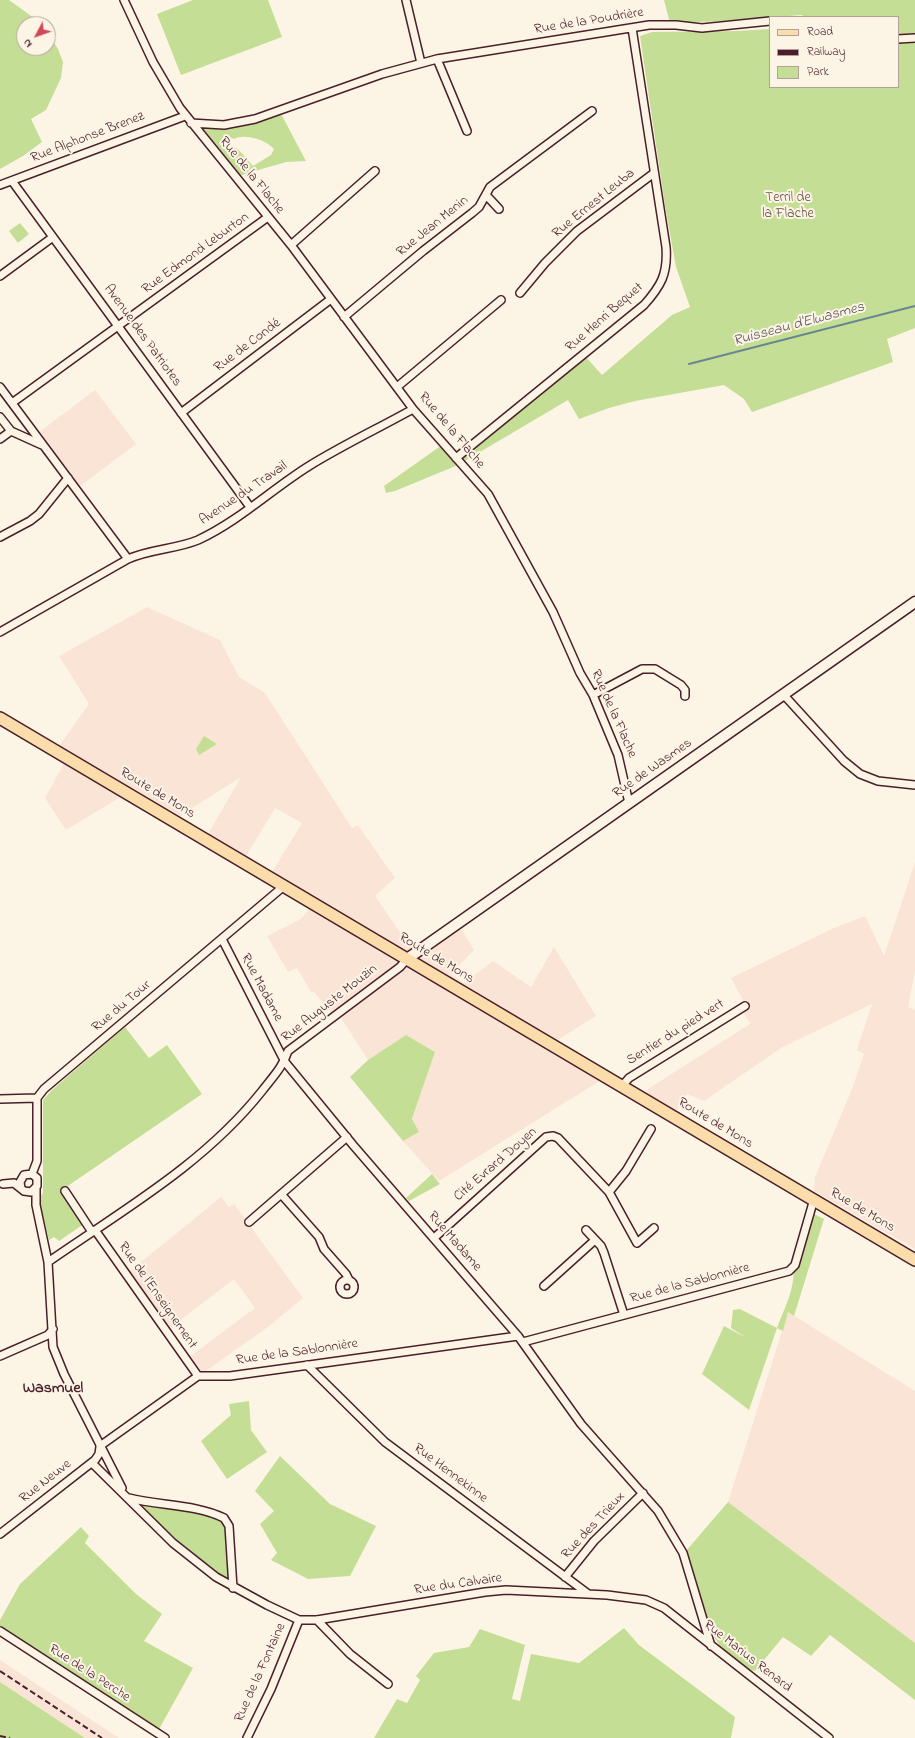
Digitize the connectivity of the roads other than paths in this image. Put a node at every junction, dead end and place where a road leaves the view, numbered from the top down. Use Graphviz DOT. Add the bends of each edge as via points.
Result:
graph roads {
  1 [pos="124,0"];
  2 [pos="406,0"];
  3 [pos="769,21"];
  4 [pos="632,28"];
  5 [pos="915,38"];
  6 [pos="899,39"];
  7 [pos="437,59"];
  8 [pos="421,63"];
  9 [pos="592,111"];
  10 [pos="185,116"];
  11 [pos="191,123"];
  12 [pos="467,131"];
  13 [pos="375,171"];
  14 [pos="654,173"];
  15 [pos="12,181"];
  16 [pos="0,185"];
  17 [pos="486,195"];
  18 [pos="499,210"];
  19 [pos="268,217"];
  20 [pos="53,236"];
  21 [pos="291,245"];
  22 [pos="0,276"];
  23 [pos="520,292"];
  24 [pos="331,299"];
  25 [pos="501,300"];
  26 [pos="344,317"];
  27 [pos="119,326"];
  28 [pos="0,387"];
  29 [pos="397,387"];
  30 [pos="12,404"];
  31 [pos="413,409"];
  32 [pos="182,413"];
  33 [pos="0,417"];
  34 [pos="11,431"];
  35 [pos="0,439"];
  36 [pos="44,446"];
  37 [pos="456,458"];
  38 [pos="68,478"];
  39 [pos="250,507"];
  40 [pos="0,537"];
  41 [pos="128,559"];
  42 [pos="915,602"];
  43 [pos="0,632"];
  44 [pos="783,694"];
  45 [pos="593,695"];
  46 [pos="685,696"];
  47 [pos="0,718"];
  48 [pos="915,785"];
  49 [pos="629,803"];
  50 [pos="284,886"];
  51 [pos="222,939"];
  52 [pos="407,959"];
  53 [pos="746,1006"];
  54 [pos="285,1062"];
  55 [pos="622,1086"];
  56 [pos="37,1098"];
  57 [pos="0,1099"];
  58 [pos="651,1129"];
  59 [pos="347,1137"];
  60 [pos="37,1161"];
  61 [pos="32,1174"];
  62 [pos="22,1177"];
  63 [pos="38,1180"];
  64 [pos="1,1185"];
  65 [pos="21,1188"];
  66 [pos="36,1189"];
  67 [pos="66,1190"];
  68 [pos="29,1192"];
  69 [pos="609,1192"];
  70 [pos="281,1194"];
  71 [pos="814,1199"];
  72 [pos="36,1205"];
  73 [pos="249,1222"];
  74 [pos="654,1228"];
  75 [pos="586,1230"];
  76 [pos="93,1231"];
  77 [pos="434,1238"];
  78 [pos="595,1240"];
  79 [pos="915,1260"];
  80 [pos="48,1262"];
  81 [pos="349,1280"];
  82 [pos="544,1286"];
  83 [pos="624,1315"];
  84 [pos="53,1329"];
  85 [pos="518,1336"];
  86 [pos="523,1342"];
  87 [pos="0,1356"];
  88 [pos="307,1365"];
  89 [pos="198,1376"];
  90 [pos="100,1446"];
  91 [pos="92,1463"];
  92 [pos="643,1493"];
  93 [pos="129,1498"];
  94 [pos="0,1534"];
  95 [pos="565,1577"];
  96 [pos="233,1588"];
  97 [pos="588,1594"];
  98 [pos="646,1600"];
  99 [pos="299,1620"];
  100 [pos="317,1620"];
  101 [pos="0,1631"];
  102 [pos="711,1646"];
  103 [pos="388,1684"];
  104 [pos="165,1738"];
  105 [pos="247,1738"];
  106 [pos="829,1738"];
  1 -- 10 [label="street, Rue de la Flache" via="153,62"];
  2 -- 8 [label="street"];
  3 -- 4 [label="street, Rue de la Poudrière" via="702,28 663,24"];
  4 -- 7 [label="street, Rue de la Poudrière"];
  4 -- 14 [label="street, Rue Henri Bequet"];
  5 -- 6 [label="street"];
  7 -- 8 [label="street, Rue de la Poudrière"];
  7 -- 12 [label="street"];
  8 -- 11 [label="street, Rue de la Poudrière" via="382,74 255,119 224,125"];
  9 -- 17 [label="street, Rue Jean Menin" via="490,187"];
  10 -- 11 [label="street, Rue de la Flache"];
  10 -- 15 [label="street, Rue Alphonse Brenez"];
  11 -- 19 [label="street, Rue de la Flache"];
  13 -- 21 [label="street"];
  14 -- 23 [label="street, Rue Ernest Leuba" via="577,231"];
  14 -- 37 [label="street, Rue Henri Bequet" via="667,259 661,283 655,293 644,305"];
  15 -- 16 [label="street, Rue Alphonse Brenez"];
  15 -- 20 [label="street, Avenue des Patriotes"];
  17 -- 18 [label="street"];
  17 -- 26 [label="street, Rue Jean Menin" via="479,207"];
  19 -- 21 [label="street, Rue de la Flache"];
  19 -- 27 [label="street, Rue Edmond Leburton"];
  20 -- 22 [label="street"];
  20 -- 27 [label="street, Avenue des Patriotes"];
  21 -- 24 [label="street, Rue de la Flache"];
  24 -- 26 [label="street, Rue de la Flache"];
  24 -- 32 [label="street, Rue de Condé"];
  25 -- 29 [label="street"];
  26 -- 29 [label="street, Rue de la Flache"];
  27 -- 30 [label="street, Rue Edmond Leburton"];
  27 -- 32 [label="street, Avenue des Patriotes"];
  28 -- 30 [label="street"];
  29 -- 31 [label="street, Rue de la Flache"];
  30 -- 36 [label="street"];
  31 -- 37 [label="street, Rue de la Flache"];
  31 -- 39 [label="street, Avenue du Travail" via="310,466"];
  32 -- 39 [label="street, Avenue des Patriotes"];
  33 -- 34 [label="street"];
  34 -- 35 [label="street"];
  34 -- 36 [label="street"];
  36 -- 38 [label="street"];
  37 -- 45 [label="street, Rue de la Flache" via="494,504 550,605 580,673"];
  38 -- 40 [label="street" via="39,514"];
  38 -- 41 [label="street"];
  39 -- 41 [label="street, Avenue du Travail" via="241,515 196,540"];
  41 -- 43 [label="street, Avenue du Travail"];
  42 -- 44 [label="street, Rue de Wasmes"];
  44 -- 48 [label="street" via="844,761 860,774 878,781"];
  44 -- 49 [label="street, Rue de Wasmes"];
  45 -- 46 [label="street" via="642,669 655,669 681,685"];
  45 -- 49 [label="street, Rue de la Flache" via="618,756"];
  47 -- 50 [label="main road, Route de Mons"];
  49 -- 52 [label="street, Rue de Wasmes"];
  50 -- 51 [label="street, Rue du Tour"];
  50 -- 52 [label="main road, Route de Mons"];
  51 -- 54 [label="street, Rue Madame"];
  51 -- 56 [label="street, Rue du Tour"];
  52 -- 54 [label="street, Rue Auguste Mouzin" via="295,1045 288,1051"];
  52 -- 55 [label="main road, Route de Mons"];
  53 -- 55 [label="street, Sentier du pied vert" via="629,1078"];
  54 -- 59 [label="street, Rue Madame"];
  54 -- 76 [label="street, Rue Auguste Mouzin" via="248,1109 198,1157"];
  55 -- 71 [label="main road, Route de Mons"];
  56 -- 57 [label="street"];
  56 -- 60 [label="street"];
  58 -- 69 [label="street"];
  59 -- 70 [label="street"];
  59 -- 77 [label="street, Rue Madame"];
  60 -- 61 [label="street"];
  60 -- 63 [label="street"];
  61 -- 62 [label="street"];
  61 -- 63 [label="street"];
  62 -- 64 [label="street"];
  62 -- 65 [label="street"];
  63 -- 66 [label="street"];
  64 -- 65 [label="street" via="14,1183"];
  65 -- 68 [label="street"];
  66 -- 68 [label="street"];
  66 -- 72 [label="street"];
  67 -- 76 [label="street, Rue de l'Enseignement"];
  68 -- 72 [label="street"];
  69 -- 74 [label="street, Cité Evrard Doyen" via="637,1243"];
  69 -- 77 [label="street, Cité Evrard Doyen" via="558,1138 549,1136"];
  70 -- 73 [label="street"];
  70 -- 81 [label="street" via="319,1237 324,1249"];
  71 -- 79 [label="main road, Rue de Mons"];
  71 -- 83 [label="street, Rue de la Sablonnière" via="795,1265 791,1270"];
  72 -- 80 [label="street"];
  75 -- 78 [label="street"];
  76 -- 80 [label="street, Rue Auguste Mouzin"];
  76 -- 89 [label="street, Rue de l'Enseignement"];
  77 -- 85 [label="street, Rue Madame"];
  78 -- 82 [label="street"];
  78 -- 83 [label="street" via="604,1253"];
  80 -- 84 [label="street"];
  83 -- 86 [label="street, Rue de la Sablonnière"];
  84 -- 87 [label="street" via="48,1335"];
  84 -- 90 [label="street" via="53,1347"];
  85 -- 86 [label="street, Rue Madame"];
  85 -- 88 [label="street, Rue de la Sablonnière"];
  86 -- 92 [label="street, Rue Madame" via="581,1424"];
  88 -- 89 [label="street, Rue de la Sablonnière" via="230,1376"];
  88 -- 95 [label="street, Rue Hennekinne" via="385,1442"];
  89 -- 90 [label="street"];
  90 -- 91 [label="street, Rue Neuve" via="98,1458"];
  90 -- 93 [label="street"];
  91 -- 93 [label="street"];
  91 -- 94 [label="street, Rue Neuve"];
  92 -- 95 [label="street, Rue des Trieux" via="594,1541"];
  92 -- 102 [label="street, Rue Madame" via="658,1511 683,1553"];
  93 -- 96 [label="street, Rue de la Fontaine" via="173,1543"];
  93 -- 96 [label="street" via="189,1507 224,1518 229,1526"];
  95 -- 97 [label="street, Rue Hennekinne"];
  96 -- 99 [label="street, Rue de la Fontaine"];
  97 -- 98 [label="street, Rue du Calvaire"];
  97 -- 100 [label="street, Rue du Calvaire" via="506,1590 485,1592"];
  98 -- 102 [label="street, Rue Marius Renard" via="664,1608"];
  99 -- 100 [label="street, Rue du Calvaire"];
  99 -- 105 [label="street, Rue de la Fontaine" via="271,1689"];
  100 -- 103 [label="street" via="350,1654"];
  101 -- 104 [label="street, Rue de la Perche"];
  102 -- 106 [label="street, Rue Marius Renard"];
}
